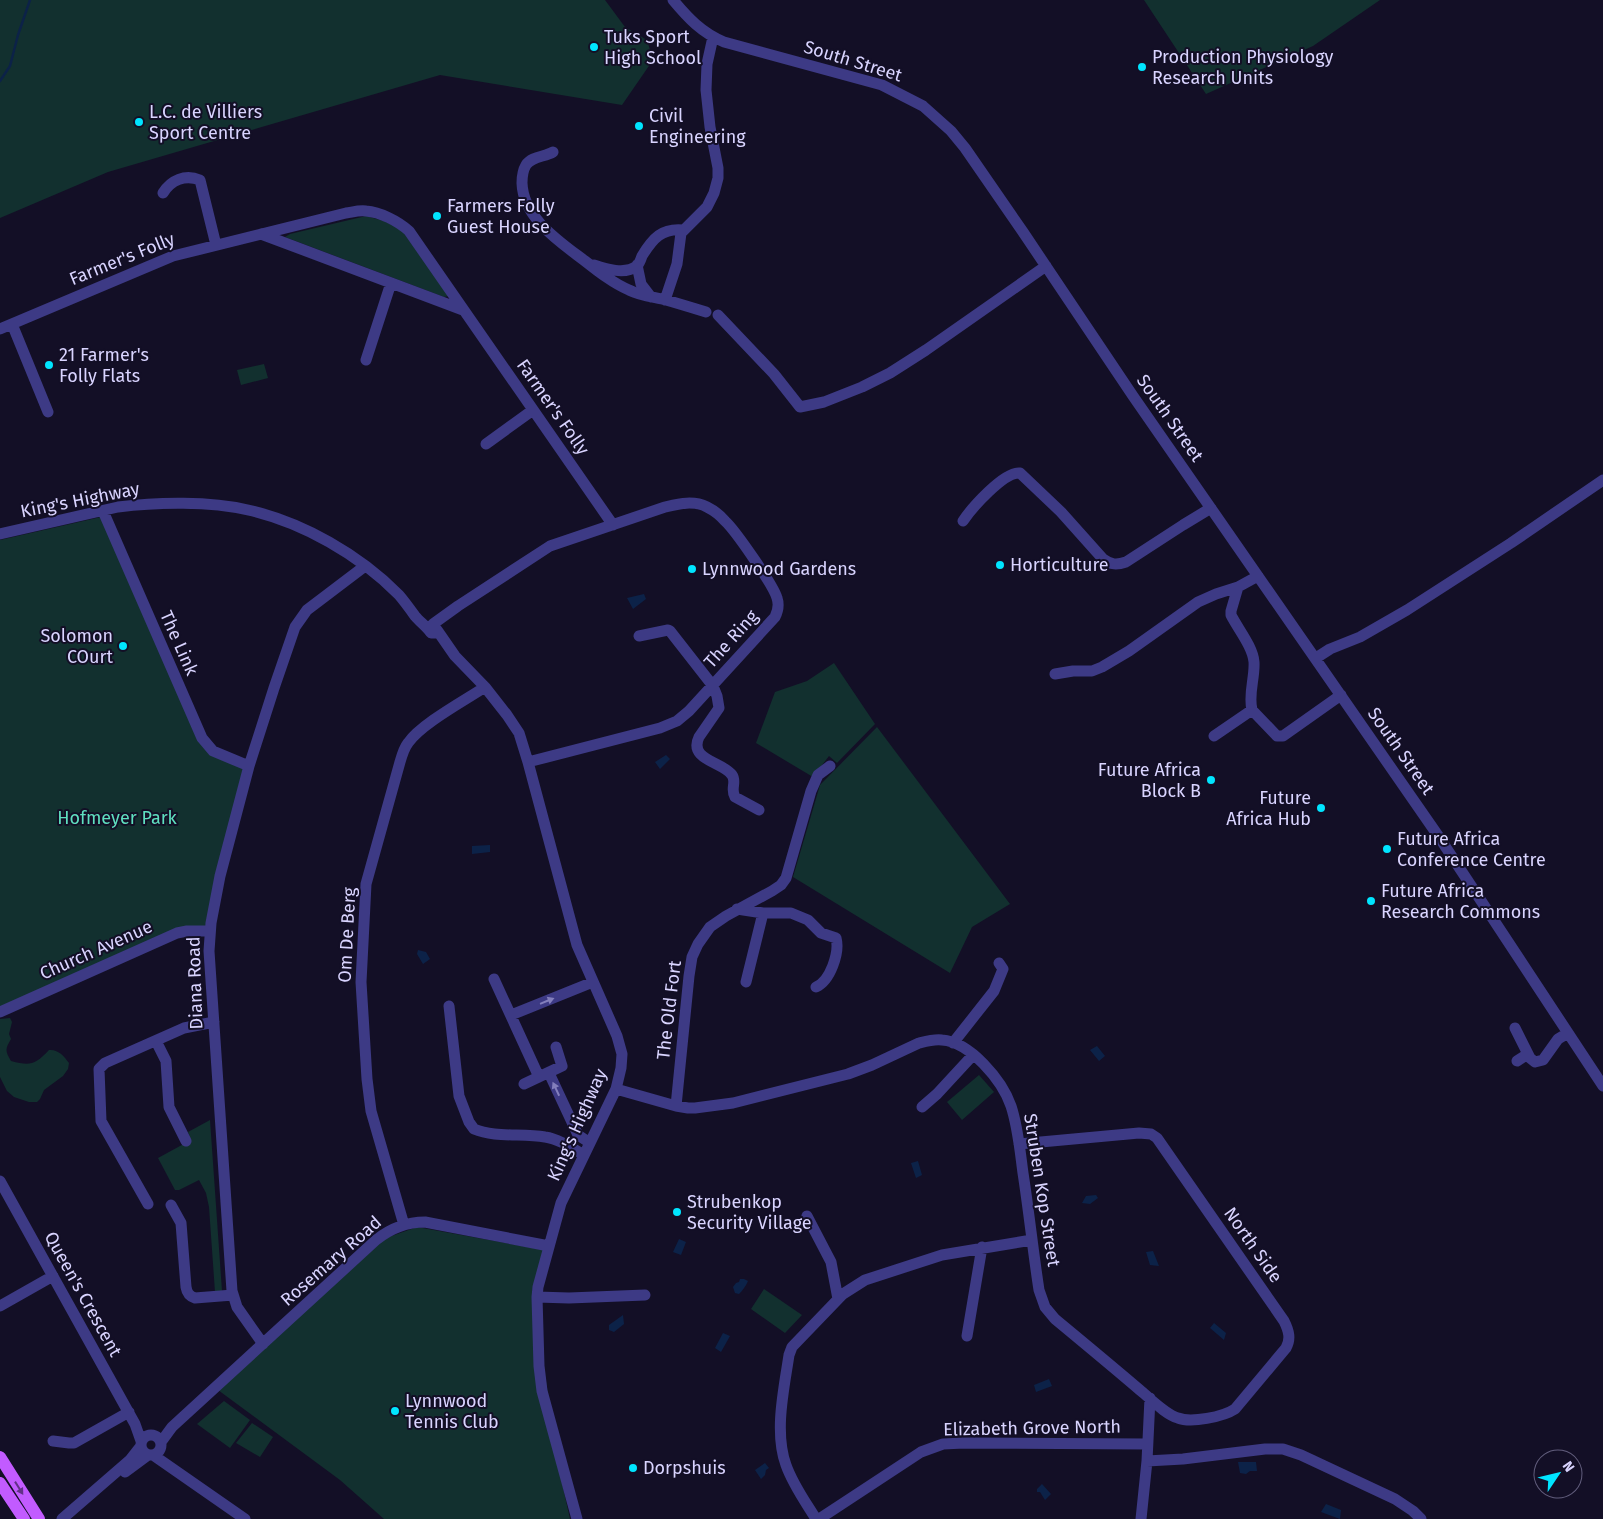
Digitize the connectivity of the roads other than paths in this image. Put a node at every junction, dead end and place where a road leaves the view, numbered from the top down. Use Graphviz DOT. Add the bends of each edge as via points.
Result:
graph roads {
  1 [pos="673,0"];
  2 [pos="712,37"];
  3 [pos="554,152"];
  4 [pos="163,193"];
  5 [pos="683,230"];
  6 [pos="261,234"];
  7 [pos="216,245"];
  8 [pos="585,261"];
  9 [pos="638,266"];
  10 [pos="1046,266"];
  11 [pos="391,283"];
  12 [pos="651,297"];
  13 [pos="666,300"];
  14 [pos="463,310"];
  15 [pos="706,312"];
  16 [pos="718,315"];
  17 [pos="12,324"];
  18 [pos="0,329"];
  19 [pos="366,360"];
  20 [pos="533,410"];
  21 [pos="48,412"];
  22 [pos="486,444"];
  23 [pos="1603,480"];
  24 [pos="1211,508"];
  25 [pos="103,511"];
  26 [pos="962,521"];
  27 [pos="613,525"];
  28 [pos="0,534"];
  29 [pos="365,566"];
  30 [pos="1258,576"];
  31 [pos="1238,587"];
  32 [pos="469,602"];
  33 [pos="432,627"];
  34 [pos="639,636"];
  35 [pos="1316,658"];
  36 [pos="1055,674"];
  37 [pos="713,686"];
  38 [pos="485,687"];
  39 [pos="1341,695"];
  40 [pos="1252,710"];
  41 [pos="1214,736"];
  42 [pos="528,762"];
  43 [pos="249,766"];
  44 [pos="830,766"];
  45 [pos="759,810"];
  46 [pos="738,909"];
  47 [pos="763,913"];
  48 [pos="210,931"];
  49 [pos="999,963"];
  50 [pos="494,979"];
  51 [pos="593,982"];
  52 [pos="746,982"];
  53 [pos="816,987"];
  54 [pos="449,1006"];
  55 [pos="0,1012"];
  56 [pos="511,1015"];
  57 [pos="214,1022"];
  58 [pos="1515,1028"];
  59 [pos="1568,1033"];
  60 [pos="156,1041"];
  61 [pos="953,1043"];
  62 [pos="556,1048"];
  63 [pos="1528,1054"];
  64 [pos="973,1055"];
  65 [pos="1517,1060"];
  66 [pos="544,1075"];
  67 [pos="524,1084"];
  68 [pos="1603,1086"];
  69 [pos="616,1089"];
  70 [pos="676,1106"];
  71 [pos="922,1107"];
  72 [pos="186,1141"];
  73 [pos="590,1143"];
  74 [pos="1019,1144"];
  75 [pos="584,1155"];
  76 [pos="0,1181"];
  77 [pos="148,1204"];
  78 [pos="171,1205"];
  79 [pos="807,1216"];
  80 [pos="404,1225"];
  81 [pos="1032,1240"];
  82 [pos="549,1246"];
  83 [pos="982,1247"];
  84 [pos="53,1276"];
  85 [pos="233,1295"];
  86 [pos="645,1295"];
  87 [pos="537,1297"];
  88 [pos="838,1299"];
  89 [pos="0,1306"];
  90 [pos="967,1336"];
  91 [pos="263,1344"];
  92 [pos="1150,1398"];
  93 [pos="129,1412"];
  94 [pos="53,1441"];
  95 [pos="151,1444"];
  96 [pos="1147,1444"];
  97 [pos="0,1457"];
  98 [pos="1147,1461"];
  99 [pos="0,1483"];
  100 [pos="24,1519"];
  101 [pos="40,1519"];
  102 [pos="62,1519"];
  103 [pos="74,1519"];
  104 [pos="245,1519"];
  105 [pos="577,1519"];
  106 [pos="817,1519"];
  107 [pos="1142,1519"];
  108 [pos="1421,1519"];
  1 -- 2 [label="street, South Street"];
  2 -- 5 [label="street" via="706,90 718,178 707,207"];
  2 -- 10 [label="street, South Street" via="882,85 922,106 965,148"];
  3 -- 8 [label="street" via="526,165 522,178 524,194 538,220"];
  4 -- 7 [label="street" via="169,184 179,179 200,180"];
  5 -- 9 [label="street" via="663,232 649,246"];
  5 -- 13 [label="street"];
  6 -- 7 [label="street, Farmer's Folly"];
  6 -- 11 [label="street"];
  6 -- 14 [label="street, Farmer's Folly" via="356,211 372,212 409,230"];
  7 -- 17 [label="street, Farmer's Folly" via="154,263"];
  8 -- 9 [label="street" via="619,270"];
  8 -- 12 [label="street" via="619,285"];
  9 -- 12 [label="street" via="641,284"];
  10 -- 16 [label="street" via="890,374 824,402 800,407 774,374"];
  10 -- 24 [label="street, South Street"];
  11 -- 14 [label="street"];
  11 -- 19 [label="street"];
  12 -- 13 [label="street"];
  13 -- 15 [label="street"];
  14 -- 20 [label="street, Farmer's Folly"];
  17 -- 18 [label="street, Farmer's Folly"];
  17 -- 21 [label="street"];
  20 -- 22 [label="street"];
  20 -- 27 [label="street, Farmer's Folly"];
  23 -- 35 [label="street" via="1407,610"];
  24 -- 26 [label="street" via="1126,562 1117,564 1103,559 1020,473 1012,474 981,498"];
  24 -- 30 [label="street, South Street"];
  25 -- 28 [label="street, King's Highway"];
  25 -- 29 [label="street, King's Highway" via="161,504 245,509 316,535"];
  25 -- 43 [label="street, The Link" via="202,738 220,755"];
  27 -- 32 [label="street, The Ring" via="550,546"];
  27 -- 37 [label="street, The Ring" via="675,505 706,507 731,528 772,586 778,600 775,616"];
  29 -- 33 [label="street, King's Highway"];
  29 -- 43 [label="street, Diana Road" via="314,604 300,619"];
  30 -- 31 [label="street"];
  30 -- 35 [label="street, South Street"];
  31 -- 36 [label="street" via="1198,602 1102,667"];
  31 -- 40 [label="street" via="1231,615 1254,658"];
  32 -- 33 [label="street, The Ring"];
  32 -- 33 [label="street" via="455,602 435,616"];
  33 -- 38 [label="street, King's Highway"];
  34 -- 37 [label="street" via="670,631"];
  35 -- 39 [label="street, South Street"];
  37 -- 42 [label="street, The Ring" via="689,711 669,725"];
  37 -- 45 [label="street" via="719,708 697,742 698,747 704,757 731,774 735,797"];
  38 -- 42 [label="street, King's Highway" via="512,721"];
  38 -- 80 [label="street, Om De Berg" via="418,732 407,744 366,884 361,982 368,1087 371,1111"];
  39 -- 40 [label="street" via="1280,737"];
  39 -- 59 [label="street, South Street"];
  40 -- 41 [label="street"];
  42 -- 51 [label="street, King's Highway" via="577,945"];
  43 -- 48 [label="street, Diana Road" via="220,876"];
  44 -- 46 [label="street, The Old Fort" via="817,778 784,882"];
  46 -- 47 [label="street"];
  46 -- 70 [label="street, The Old Fort" via="710,927 692,957"];
  47 -- 52 [label="street"];
  47 -- 53 [label="street" via="784,912 803,917 822,933 836,938 828,976"];
  48 -- 55 [label="street, Church Avenue" via="177,933"];
  48 -- 57 [label="street, Diana Road"];
  49 -- 61 [label="street" via="1003,968 994,991"];
  50 -- 56 [label="street"];
  56 -- 51 [label="street, one-way"];
  51 -- 69 [label="street, King's Highway" via="622,1054"];
  54 -- 75 [label="street" via="458,1096 474,1129 546,1137"];
  56 -- 66 [label="street"];
  57 -- 60 [label="street" via="184,1028"];
  57 -- 85 [label="street, Diana Road"];
  58 -- 63 [label="street"];
  59 -- 63 [label="street" via="1558,1039 1543,1060 1532,1061"];
  59 -- 68 [label="street, South Street"];
  60 -- 72 [label="street" via="166,1061 169,1107"];
  60 -- 77 [label="street" via="105,1063 98,1072 101,1121"];
  61 -- 64 [label="street, Struben Kop Street"];
  61 -- 70 [label="street, Struben Kop Street" via="936,1040 919,1043 848,1074 734,1103 695,1108"];
  62 -- 66 [label="street" via="563,1065"];
  63 -- 65 [label="street"];
  64 -- 71 [label="street"];
  64 -- 74 [label="street, Struben Kop Street" via="1006,1094"];
  66 -- 67 [label="street"];
  73 -- 66 [label="street, one-way" via="578,1135"];
  69 -- 70 [label="street, Struben Kop Street"];
  69 -- 73 [label="street, King's Highway"];
  73 -- 75 [label="street, King's Highway"];
  74 -- 81 [label="street, Struben Kop Street"];
  74 -- 92 [label="street, North Side" via="1139,1133 1154,1136 1288,1327 1286,1348 1242,1403 1229,1413 1179,1419"];
  75 -- 82 [label="street, King's Highway" via="561,1204"];
  76 -- 84 [label="street, Queen's Crescent"];
  78 -- 85 [label="street" via="181,1224 186,1287 190,1296"];
  79 -- 88 [label="street" via="831,1262"];
  80 -- 82 [label="street, Rosemary Road" via="425,1222"];
  80 -- 91 [label="street, Rosemary Road" via="376,1240"];
  81 -- 83 [label="street"];
  81 -- 92 [label="street, Struben Kop Street" via="1039,1290 1046,1310"];
  82 -- 87 [label="street, King's Highway"];
  83 -- 88 [label="street" via="933,1257 871,1278 852,1287"];
  83 -- 90 [label="street"];
  84 -- 89 [label="street"];
  84 -- 93 [label="street, Queen's Crescent"];
  85 -- 91 [label="street, Diana Road" via="237,1307"];
  86 -- 87 [label="street"];
  87 -- 105 [label="street, King's Highway" via="542,1392"];
  88 -- 106 [label="street" via="790,1351 781,1422 785,1464 796,1488"];
  91 -- 95 [label="street, Rosemary Road"];
  92 -- 96 [label="street"];
  93 -- 94 [label="street" via="74,1442"];
  93 -- 95 [label="street, Queen's Crescent"];
  95 -- 102 [label="street, Rosemary Road"];
  95 -- 103 [label="street, Rosemary Road"];
  95 -- 104 [label="street, Queen's Crescent" via="168,1464"];
  96 -- 98 [label="street"];
  96 -- 106 [label="street, Elizabeth Grove North" via="939,1445 921,1452"];
  97 -- 101 [label="main road, one-way"];
  98 -- 107 [label="street"];
  98 -- 108 [label="street" via="1283,1449 1395,1499"];
  99 -- 100 [label="main road"];
}
